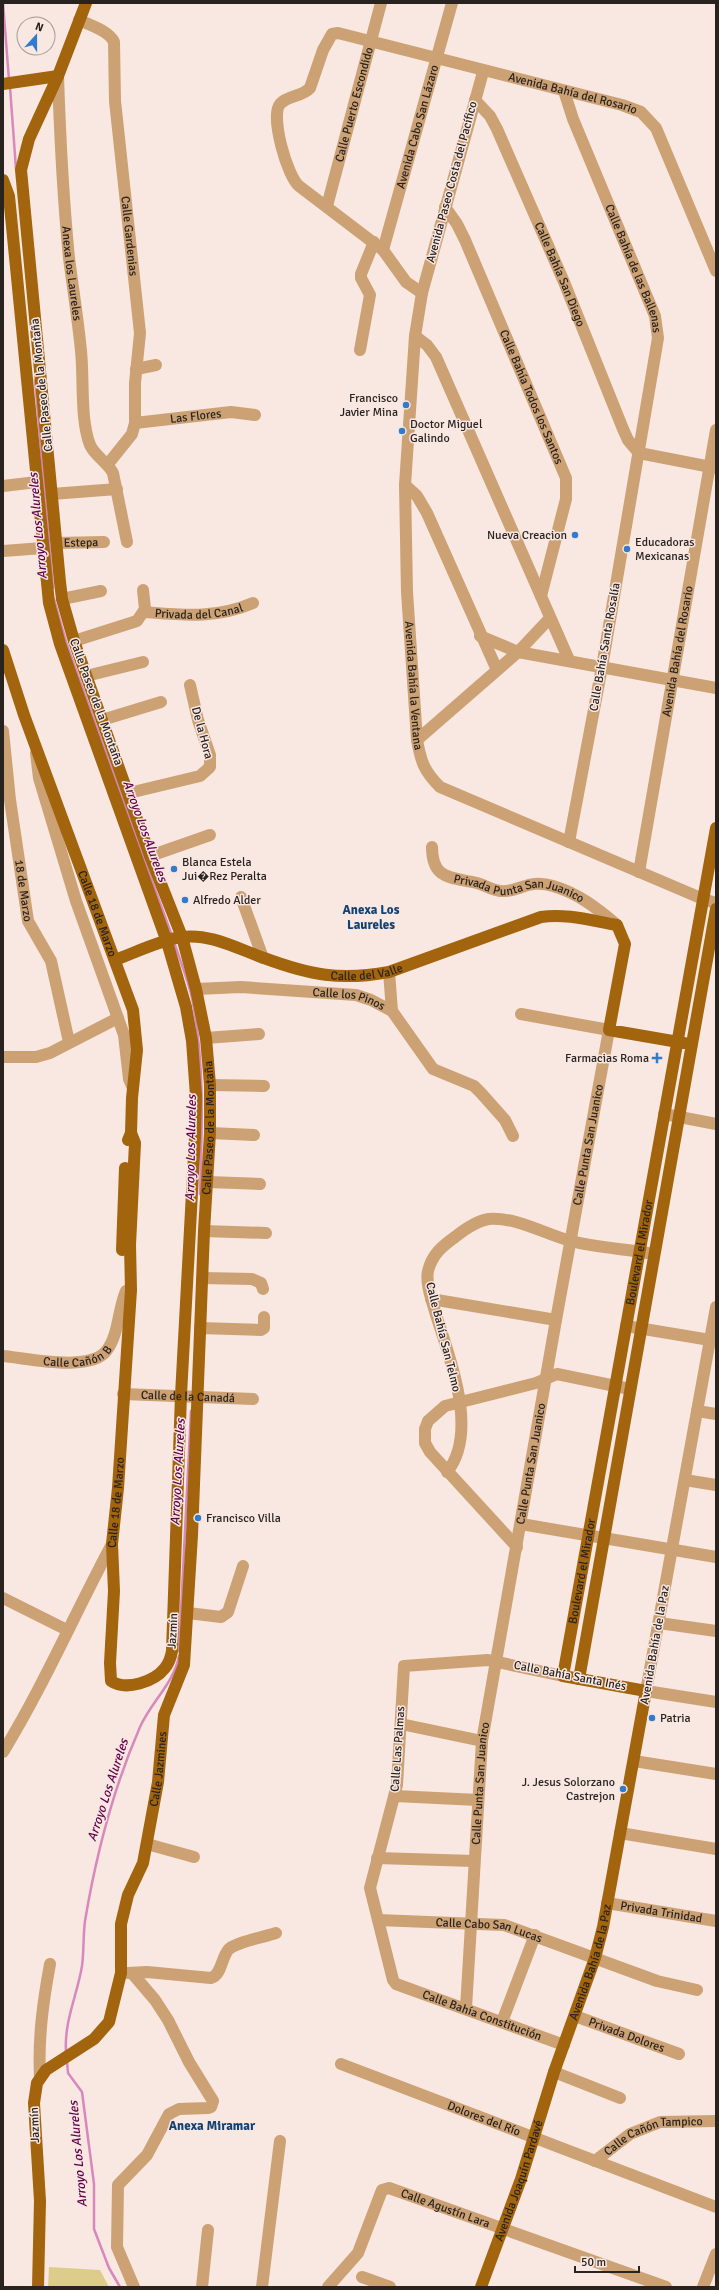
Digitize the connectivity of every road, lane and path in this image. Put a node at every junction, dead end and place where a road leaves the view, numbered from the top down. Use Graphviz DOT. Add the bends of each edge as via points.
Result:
graph roads {
  1 [pos="86,3"];
  2 [pos="381,3"];
  3 [pos="452,3"];
  4 [pos="79,20"];
  5 [pos="369,42"];
  6 [pos="437,60"];
  7 [pos="483,72"];
  8 [pos="58,76"];
  9 [pos="3,84"];
  10 [pos="564,91"];
  11 [pos="475,100"];
  12 [pos="3,180"];
  13 [pos="326,206"];
  14 [pos="445,207"];
  15 [pos="374,242"];
  16 [pos="383,250"];
  17 [pos="716,272"];
  18 [pos="422,293"];
  19 [pos="415,336"];
  20 [pos="360,350"];
  21 [pos="156,365"];
  22 [pos="136,368"];
  23 [pos="255,415"];
  24 [pos="135,423"];
  25 [pos="716,430"];
  26 [pos="639,453"];
  27 [pos="108,464"];
  28 [pos="713,468"];
  29 [pos="37,482"];
  30 [pos="406,485"];
  31 [pos="3,486"];
  32 [pos="117,489"];
  33 [pos="52,494"];
  34 [pos="104,542"];
  35 [pos="127,542"];
  36 [pos="57,543"];
  37 [pos="43,548"];
  38 [pos="3,551"];
  39 [pos="143,590"];
  40 [pos="101,591"];
  41 [pos="541,596"];
  42 [pos="62,599"];
  43 [pos="253,603"];
  44 [pos="144,612"];
  45 [pos="550,618"];
  46 [pos="480,636"];
  47 [pos="74,641"];
  48 [pos="3,650"];
  49 [pos="518,652"];
  50 [pos="569,660"];
  51 [pos="143,662"];
  52 [pos="602,668"];
  53 [pos="497,670"];
  54 [pos="86,676"];
  55 [pos="672,681"];
  56 [pos="190,686"];
  57 [pos="716,688"];
  58 [pos="161,702"];
  59 [pos="102,720"];
  60 [pos="3,731"];
  61 [pos="417,740"];
  62 [pos="35,743"];
  63 [pos="129,793"];
  64 [pos="716,828"];
  65 [pos="210,835"];
  66 [pos="569,842"];
  67 [pos="432,847"];
  68 [pos="150,856"];
  69 [pos="639,872"];
  70 [pos="241,897"];
  71 [pos="703,899"];
  72 [pos="716,903"];
  73 [pos="716,909"];
  74 [pos="617,925"];
  75 [pos="174,939"];
  76 [pos="262,958"];
  77 [pos="115,960"];
  78 [pos="389,972"];
  79 [pos="196,989"];
  80 [pos="392,1011"];
  81 [pos="521,1014"];
  82 [pos="118,1018"];
  83 [pos="609,1030"];
  84 [pos="259,1034"];
  85 [pos="206,1038"];
  86 [pos="69,1042"];
  87 [pos="677,1042"];
  88 [pos="691,1045"];
  89 [pos="3,1057"];
  90 [pos="210,1085"];
  91 [pos="264,1086"];
  92 [pos="133,1088"];
  93 [pos="664,1114"];
  94 [pos="679,1117"];
  95 [pos="716,1124"];
  96 [pos="210,1133"];
  97 [pos="254,1135"];
  98 [pos="513,1136"];
  99 [pos="208,1182"];
  100 [pos="260,1184"];
  101 [pos="204,1231"];
  102 [pos="266,1233"];
  103 [pos="571,1241"];
  104 [pos="640,1251"];
  105 [pos="654,1254"];
  106 [pos="202,1278"];
  107 [pos="260,1285"];
  108 [pos="129,1293"];
  109 [pos="431,1299"];
  110 [pos="716,1307"];
  111 [pos="264,1317"];
  112 [pos="556,1320"];
  113 [pos="626,1326"];
  114 [pos="200,1328"];
  115 [pos="641,1328"];
  116 [pos="713,1341"];
  117 [pos="3,1356"];
  118 [pos="546,1377"];
  119 [pos="615,1386"];
  120 [pos="630,1389"];
  121 [pos="123,1394"];
  122 [pos="190,1396"];
  123 [pos="253,1399"];
  124 [pos="459,1402"];
  125 [pos="697,1410"];
  126 [pos="716,1414"];
  127 [pos="447,1472"];
  128 [pos="685,1480"];
  129 [pos="716,1486"];
  130 [pos="521,1524"];
  131 [pos="588,1535"];
  132 [pos="604,1538"];
  133 [pos="112,1544"];
  134 [pos="517,1547"];
  135 [pos="672,1549"];
  136 [pos="716,1557"];
  137 [pos="243,1566"];
  138 [pos="3,1598"];
  139 [pos="188,1613"];
  140 [pos="659,1623"];
  141 [pos="67,1630"];
  142 [pos="716,1631"];
  143 [pos="495,1660"];
  144 [pos="563,1676"];
  145 [pos="579,1679"];
  146 [pos="646,1691"];
  147 [pos="716,1702"];
  148 [pos="401,1724"];
  149 [pos="482,1741"];
  150 [pos="3,1752"];
  151 [pos="634,1761"];
  152 [pos="716,1774"];
  153 [pos="395,1796"];
  154 [pos="478,1800"];
  155 [pos="620,1833"];
  156 [pos="147,1844"];
  157 [pos="716,1849"];
  158 [pos="194,1857"];
  159 [pos="377,1858"];
  160 [pos="474,1861"];
  161 [pos="607,1903"];
  162 [pos="378,1920"];
  163 [pos="716,1921"];
  164 [pos="472,1922"];
  165 [pos="276,1933"];
  166 [pos="535,1935"];
  167 [pos="595,1958"];
  168 [pos="50,1964"];
  169 [pos="126,1973"];
  170 [pos="400,1986"];
  171 [pos="697,1990"];
  172 [pos="466,2008"];
  173 [pos="575,2016"];
  174 [pos="502,2022"];
  175 [pos="564,2045"];
  176 [pos="679,2054"];
  177 [pos="341,2064"];
  178 [pos="554,2072"];
  179 [pos="40,2076"];
  180 [pos="620,2098"];
  181 [pos="716,2121"];
  182 [pos="534,2138"];
  183 [pos="280,2141"];
  184 [pos="595,2161"];
  185 [pos="716,2207"];
  186 [pos="503,2227"];
  187 [pos="208,2230"];
  188 [pos="716,2254"];
  189 [pos="362,2277"];
  190 [pos="38,2287"];
  191 [pos="134,2287"];
  192 [pos="202,2287"];
  193 [pos="262,2287"];
  194 [pos="328,2287"];
  195 [pos="390,2287"];
  196 [pos="480,2287"];
  197 [pos="666,2287"];
  198 [pos="704,2287"];
  1 -- 4 [label="main road, Calle Paseo de la Montaña"];
  2 -- 5 [label="street, Calle Puerto Escondido"];
  3 -- 6 [label="street, Avenida Cabo San Lázaro"];
  4 -- 8 [label="main road, Calle Paseo de la Montaña"];
  4 -- 22 [label="street, Calle Gardenias" via="106,33 114,42 115,102 140,333"];
  5 -- 6 [label="street, Avenida Bahía del Rosario"];
  5 -- 13 [label="street, Calle Puerto Escondido"];
  5 -- 13 [label="street, Avenida Bahía del Rosario" via="338,33 332,34 323,50 310,88 306,93 281,103 277,109 281,144 293,181"];
  6 -- 7 [label="street, Avenida Bahía del Rosario"];
  6 -- 16 [label="street, Avenida Cabo San Lázaro"];
  7 -- 10 [label="street, Avenida Bahía del Rosario"];
  7 -- 11 [label="street, Avenida Paseo Costa del Pacífico"];
  8 -- 9 [label="main road"];
  8 -- 27 [label="street, Anexa los Laureles" via="69,258 81,352 86,425 90,445"];
  8 -- 33 [label="main road, Calle Paseo de la Montaña" via="29,139 21,170"];
  10 -- 17 [label="street, Avenida Bahía del Rosario" via="622,105 640,112 649,119 656,128"];
  10 -- 26 [label="street, Calle Bahía de las Ballenas" via="655,316 658,338 656,362"];
  11 -- 14 [label="street, Avenida Paseo Costa del Pacífico"];
  11 -- 26 [label="street, Calle Bahía San Diego" via="490,116 497,129 564,282 623,429"];
  12 -- 29 [label="main road, Calle Paseo de la Montaña" via="11,211"];
  13 -- 15 [label="street"];
  14 -- 18 [label="street, Avenida Paseo Costa del Pacífico"];
  14 -- 41 [label="street, Calle Bahía Todos los Santos" via="465,240 566,478 566,499"];
  15 -- 16 [label="street"];
  15 -- 20 [label="street" via="361,274 370,295"];
  16 -- 18 [label="street" via="406,282"];
  18 -- 19 [label="street, Avenida Bahía la Ventana"];
  19 -- 30 [label="street, Avenida Bahía la Ventana"];
  19 -- 41 [label="street" via="436,357"];
  21 -- 22 [label="street"];
  22 -- 24 [label="street, Calle Gardenias"];
  23 -- 24 [label="street, Las Flores" via="231,412"];
  24 -- 27 [label="street, Calle Gardenias" via="132,434"];
  25 -- 28 [label="street, Avenida Bahía del Rosario"];
  26 -- 28 [label="street"];
  26 -- 52 [label="street, Calle Bahía Santa Rosalía"];
  27 -- 32 [label="street"];
  28 -- 55 [label="street, Avenida Bahía del Rosario"];
  29 -- 31 [label="street"];
  29 -- 37 [label="main road, Calle Paseo de la Montaña"];
  30 -- 46 [label="street" via="417,496 427,513"];
  30 -- 61 [label="street, Avenida Bahía la Ventana" via="407,592"];
  32 -- 33 [label="street"];
  32 -- 35 [label="street"];
  33 -- 36 [label="main road, Calle Paseo de la Montaña"];
  34 -- 36 [label="street, Estepa"];
  36 -- 42 [label="main road, Calle Paseo de la Montaña"];
  37 -- 38 [label="street"];
  37 -- 75 [label="main road, Calle Paseo de la Montaña" via="49,603 58,637"];
  39 -- 44 [label="street"];
  40 -- 42 [label="street"];
  41 -- 45 [label="street"];
  42 -- 47 [label="main road, Calle Paseo de la Montaña"];
  43 -- 44 [label="street, Privada del Canal" via="233,612 207,615"];
  44 -- 47 [label="street" via="137,621 124,627"];
  45 -- 49 [label="street"];
  45 -- 50 [label="street"];
  46 -- 49 [label="street"];
  46 -- 53 [label="street"];
  47 -- 54 [label="main road, Calle Paseo de la Montaña"];
  48 -- 62 [label="main road, Calle 18 de Marzo"];
  49 -- 50 [label="street"];
  49 -- 53 [label="street"];
  50 -- 52 [label="street"];
  51 -- 54 [label="street"];
  52 -- 55 [label="street"];
  52 -- 66 [label="street, Calle Bahía Santa Rosalía"];
  53 -- 61 [label="street"];
  54 -- 59 [label="main road, Calle Paseo de la Montaña"];
  55 -- 57 [label="street"];
  55 -- 69 [label="street, Avenida Bahía del Rosario"];
  56 -- 63 [label="street, De la Hora" via="210,755 210,767 200,776"];
  58 -- 59 [label="street"];
  59 -- 63 [label="main road, Calle Paseo de la Montaña"];
  60 -- 86 [label="street, 18 de Marzo" via="28,921 51,960"];
  61 -- 66 [label="street, Avenida Bahía la Ventana" via="420,759 427,774 440,787"];
  62 -- 77 [label="main road, Calle 18 de Marzo"];
  62 -- 82 [label="street, Calle 18 de Marzo" via="39,778 76,900"];
  63 -- 68 [label="main road, Calle Paseo de la Montaña"];
  64 -- 71 [label="main road, Boulevard el Mirador"];
  65 -- 68 [label="street"];
  66 -- 69 [label="street, Avenida Bahía la Ventana"];
  67 -- 74 [label="street, Privada Punta San Juanico" via="435,867 449,879 477,883 499,891 528,884 554,886 587,901"];
  68 -- 75 [label="main road, Calle Paseo de la Montaña"];
  69 -- 71 [label="street, Avenida Bahía la Ventana"];
  70 -- 76 [label="street"];
  71 -- 72 [label="street, Avenida Bahía la Ventana"];
  71 -- 87 [label="main road, Boulevard el Mirador"];
  73 -- 88 [label="main road, Boulevard el Mirador"];
  74 -- 78 [label="main road, Calle del Valle" via="554,915 541,917"];
  74 -- 83 [label="main road, Calle Punta San Juanico" via="625,944"];
  75 -- 76 [label="main road, Calle del Valle" via="214,940"];
  75 -- 77 [label="main road, Calle del Valle"];
  75 -- 79 [label="main road, Calle Paseo de la Montaña"];
  75 -- 122 [label="main road, Calle Paseo de la Montaña" via="192,1041 196,1096 190,1238"];
  76 -- 78 [label="main road, Calle del Valle" via="330,977"];
  77 -- 92 [label="main road, Calle 18 de Marzo" via="133,1010 137,1050"];
  78 -- 80 [label="street"];
  79 -- 80 [label="street, Calle los Pinos" via="241,987 356,996 371,1000"];
  79 -- 85 [label="main road, Calle Paseo de la Montaña"];
  80 -- 98 [label="street, Calle los Pinos" via="433,1069 474,1086 505,1120"];
  81 -- 83 [label="street"];
  82 -- 86 [label="street"];
  82 -- 92 [label="street, Calle 18 de Marzo" via="124,1035 129,1079"];
  83 -- 87 [label="main road"];
  83 -- 103 [label="street, Calle Punta San Juanico"];
  84 -- 85 [label="street"];
  85 -- 90 [label="main road, Calle Paseo de la Montaña"];
  86 -- 89 [label="street" via="50,1053 36,1057"];
  87 -- 88 [label="main road"];
  87 -- 93 [label="main road, Boulevard el Mirador"];
  88 -- 94 [label="main road, Boulevard el Mirador"];
  90 -- 91 [label="street"];
  90 -- 96 [label="main road, Calle Paseo de la Montaña"];
  92 -- 108 [label="main road, Calle 18 de Marzo" via="122,1230"];
  93 -- 94 [label="street"];
  93 -- 104 [label="main road, Boulevard el Mirador"];
  94 -- 95 [label="street"];
  94 -- 105 [label="main road, Boulevard el Mirador"];
  96 -- 97 [label="street"];
  96 -- 99 [label="main road, Calle Paseo de la Montaña"];
  99 -- 100 [label="street"];
  99 -- 101 [label="main road, Calle Paseo de la Montaña"];
  101 -- 102 [label="street"];
  101 -- 106 [label="main road, Calle Paseo de la Montaña"];
  103 -- 104 [label="street, Calle Bahía San Telmo"];
  103 -- 109 [label="street, Calle Bahía San Telmo" via="513,1222 490,1219 478,1222 440,1248 432,1257 427,1273"];
  103 -- 112 [label="street, Calle Punta San Juanico"];
  104 -- 105 [label="street, Calle Bahía San Telmo"];
  104 -- 113 [label="main road, Boulevard el Mirador"];
  105 -- 115 [label="main road, Boulevard el Mirador"];
  106 -- 107 [label="street"];
  106 -- 114 [label="main road, Calle Paseo de la Montaña"];
  108 -- 117 [label="street, Calle Cañón B" via="120,1304 107,1350 96,1359 76,1363"];
  108 -- 121 [label="main road, Calle 18 de Marzo"];
  109 -- 112 [label="street"];
  109 -- 124 [label="street, Calle Bahía San Telmo" via="449,1356"];
  110 -- 116 [label="street, Avenida Bahía de la Paz"];
  111 -- 114 [label="street" via="264,1328 261,1330"];
  112 -- 118 [label="street, Calle Punta San Juanico"];
  113 -- 115 [label="street"];
  113 -- 119 [label="main road, Boulevard el Mirador"];
  114 -- 122 [label="main road, Calle Paseo de la Montaña"];
  115 -- 116 [label="street"];
  115 -- 120 [label="main road, Boulevard el Mirador"];
  116 -- 125 [label="street, Avenida Bahía de la Paz"];
  118 -- 119 [label="street" via="557,1374"];
  118 -- 124 [label="street" via="536,1383"];
  118 -- 130 [label="street, Calle Punta San Juanico"];
  119 -- 120 [label="street"];
  119 -- 131 [label="main road, Boulevard el Mirador"];
  120 -- 132 [label="main road, Boulevard el Mirador"];
  121 -- 122 [label="street, Calle de la Canadá"];
  121 -- 133 [label="main road, Calle 18 de Marzo"];
  122 -- 123 [label="street, Calle de la Canadá"];
  122 -- 133 [label="main road, Jazmín" via="172,1651 169,1662 159,1674 129,1686 116,1685 111,1681 110,1675 114,1591"];
  122 -- 139 [label="main road, Calle Paseo de la Montaña"];
  124 -- 127 [label="street, Calle Bahía San Telmo" via="462,1421 458,1453 454,1464"];
  124 -- 127 [label="street" via="445,1406 436,1413 428,1421 424,1435 430,1452"];
  125 -- 126 [label="street"];
  125 -- 128 [label="street, Avenida Bahía de la Paz"];
  127 -- 134 [label="street"];
  128 -- 129 [label="street"];
  128 -- 135 [label="street, Avenida Bahía de la Paz"];
  130 -- 131 [label="street"];
  130 -- 134 [label="street, Calle Punta San Juanico"];
  131 -- 132 [label="street"];
  131 -- 144 [label="main road, Boulevard el Mirador"];
  132 -- 135 [label="street"];
  132 -- 145 [label="main road, Boulevard el Mirador"];
  133 -- 141 [label="street, Calle 18 de Marzo"];
  134 -- 143 [label="street, Calle Punta San Juanico"];
  135 -- 136 [label="street"];
  135 -- 140 [label="street, Avenida Bahía de la Paz"];
  137 -- 139 [label="street" via="228,1612 221,1617"];
  138 -- 141 [label="street"];
  139 -- 156 [label="main road, Calle Jazmines" via="184,1665 164,1715 158,1782"];
  140 -- 142 [label="street"];
  140 -- 146 [label="street, Avenida Bahía de la Paz"];
  141 -- 150 [label="street, Calle 18 de Marzo" via="46,1675"];
  143 -- 144 [label="street, Calle Bahía Santa Inés"];
  143 -- 148 [label="street, Calle Las Palmas" via="404,1666"];
  143 -- 149 [label="street, Calle Punta San Juanico"];
  144 -- 145 [label="main road, Calle Bahía Santa Inés"];
  145 -- 146 [label="main road, Calle Bahía Santa Inés"];
  146 -- 147 [label="street, Calle Bahía Santa Inés"];
  146 -- 151 [label="main road, Avenida Bahía de la Paz"];
  148 -- 149 [label="street"];
  148 -- 153 [label="street, Calle Las Palmas"];
  149 -- 154 [label="street, Calle Punta San Juanico"];
  151 -- 152 [label="street"];
  151 -- 155 [label="main road, Avenida Bahía de la Paz"];
  153 -- 154 [label="street"];
  153 -- 159 [label="street, Calle Las Palmas"];
  154 -- 160 [label="street, Calle Punta San Juanico"];
  155 -- 157 [label="street"];
  155 -- 161 [label="main road, Avenida Bahía de la Paz"];
  156 -- 158 [label="street"];
  156 -- 169 [label="main road, Calle Jazmines" via="143,1863 128,1895 121,1924"];
  159 -- 160 [label="street"];
  159 -- 162 [label="street, Calle Las Palmas" via="370,1888"];
  160 -- 164 [label="street, Calle Punta San Juanico"];
  161 -- 163 [label="street, Privada Trinidad"];
  161 -- 167 [label="main road, Avenida Bahía de la Paz"];
  162 -- 164 [label="street, Calle Cabo San Lucas"];
  162 -- 170 [label="street, Calle Las Palmas" via="393,1980"];
  164 -- 166 [label="street, Calle Cabo San Lucas" via="504,1925"];
  164 -- 172 [label="street, Calle Punta San Juanico"];
  165 -- 169 [label="street" via="231,1947 225,1953 217,1975 211,1978"];
  166 -- 167 [label="street, Calle Cabo San Lucas"];
  166 -- 174 [label="street"];
  167 -- 171 [label="street, Calle Cabo San Lucas" via="657,1981"];
  167 -- 173 [label="main road, Avenida Bahía de la Paz"];
  168 -- 179 [label="street, Jazmín" via="42,2008"];
  169 -- 179 [label="main road, Calle Jazmines" via="109,2022 94,2039"];
  169 -- 191 [label="street" via="155,2000 213,2104 208,2108 179,2109 169,2114 146,2155 118,2185 115,2238 118,2252"];
  170 -- 172 [label="street, Calle Bahía Constitución"];
  172 -- 174 [label="street, Calle Bahía Constitución"];
  173 -- 175 [label="main road, Avenida Bahía de la Paz"];
  173 -- 176 [label="street, Privada Dolores"];
  174 -- 175 [label="street, Calle Bahía Constitución"];
  175 -- 178 [label="main road, Avenida Bahía de la Paz"];
  177 -- 182 [label="street, Dolores del Río"];
  178 -- 180 [label="street"];
  178 -- 182 [label="main road, Avenida Joaquín Pardavé"];
  179 -- 190 [label="main road, Jazmín" via="34,2103 40,2201"];
  181 -- 184 [label="street, Calle Cañón Tampico" via="660,2122 648,2125 630,2134"];
  182 -- 184 [label="street, Dolores del Río"];
  182 -- 186 [label="main road, Avenida Joaquín Pardavé"];
  183 -- 193 [label="street"];
  184 -- 185 [label="street, Dolores del Río"];
  186 -- 194 [label="street, Calle Agustín Lara" via="389,2188 382,2190 358,2253"];
  186 -- 196 [label="main road, Avenida Joaquín Pardavé"];
  186 -- 197 [label="street, Calle Agustín Lara"];
  187 -- 192 [label="street"];
  188 -- 198 [label="street"];
  189 -- 195 [label="street"];
}
